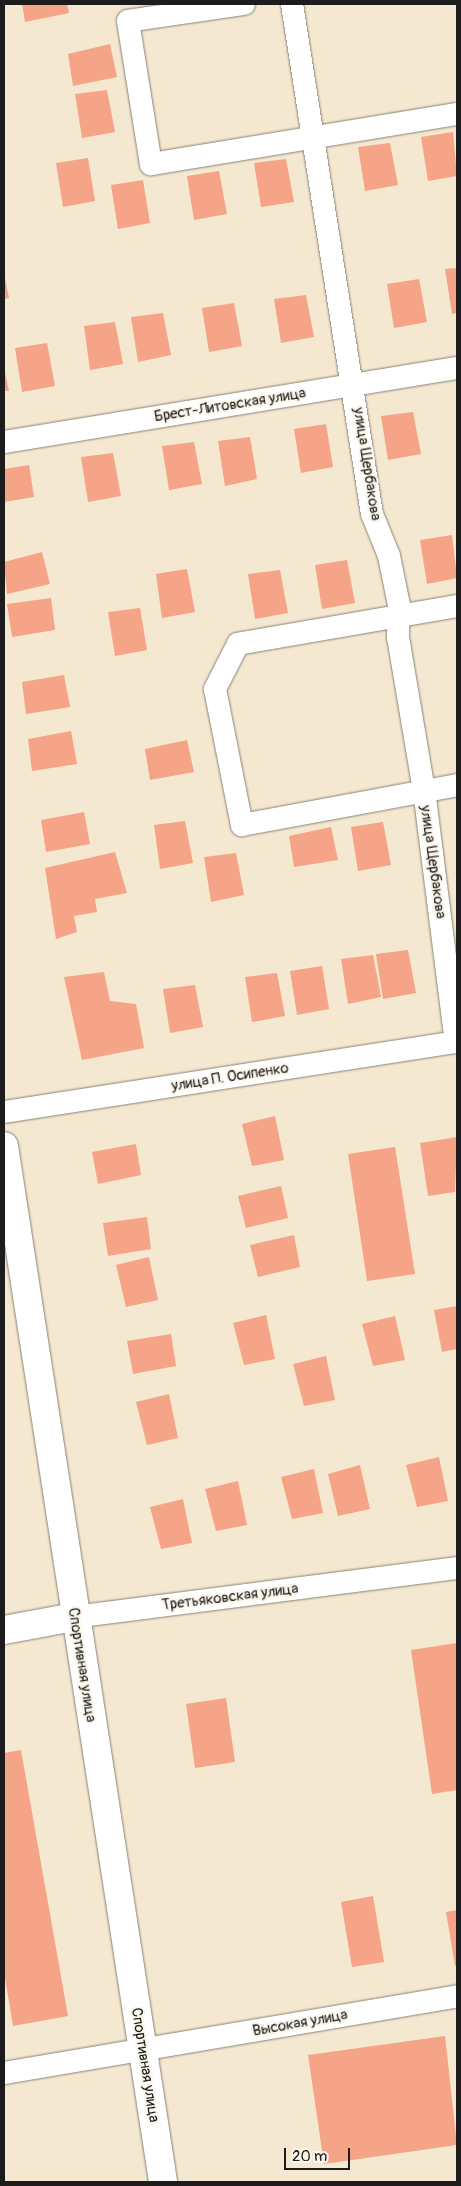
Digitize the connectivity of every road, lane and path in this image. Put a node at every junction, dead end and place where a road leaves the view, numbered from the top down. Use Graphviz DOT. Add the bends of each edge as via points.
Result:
graph roads {
  1 [pos="244,4"];
  2 [pos="292,4"];
  3 [pos="457,114"];
  4 [pos="314,136"];
  5 [pos="457,368"];
  6 [pos="355,385"];
  7 [pos="4,442"];
  8 [pos="457,606"];
  9 [pos="399,617"];
  10 [pos="457,785"];
  11 [pos="424,790"];
  12 [pos="457,1042"];
  13 [pos="4,1112"];
  14 [pos="4,1146"];
  15 [pos="457,1568"];
  16 [pos="74,1617"];
  17 [pos="4,1630"];
  18 [pos="457,1996"];
  19 [pos="142,2049"];
  20 [pos="4,2073"];
  21 [pos="163,2182"];
  1 -- 4 [label="street" via="128,22 150,164"];
  2 -- 4 [label="street, улица Щербакова"];
  3 -- 4 [label="street"];
  4 -- 6 [label="street, улица Щербакова"];
  5 -- 6 [label="street, Брест-Литовская улица"];
  6 -- 7 [label="street, Брест-Литовская улица"];
  6 -- 9 [label="street, улица Щербакова" via="372,514 389,556"];
  8 -- 9 [label="street"];
  9 -- 11 [label="street, улица Щербакова" via="398,637"];
  9 -- 11 [label="street" via="238,644 215,689 242,826"];
  10 -- 11 [label="street"];
  11 -- 12 [label="street, улица Щербакова"];
  12 -- 13 [label="street, улица П. Осипенко"];
  14 -- 16 [label="street, Спортивная улица"];
  15 -- 16 [label="street, Третьяковская улица"];
  16 -- 17 [label="street, Третьяковская улица"];
  16 -- 19 [label="street, Спортивная улица"];
  18 -- 19 [label="street, Высокая улица"];
  19 -- 20 [label="street, Высокая улица"];
  19 -- 21 [label="street, Спортивная улица"];
}
